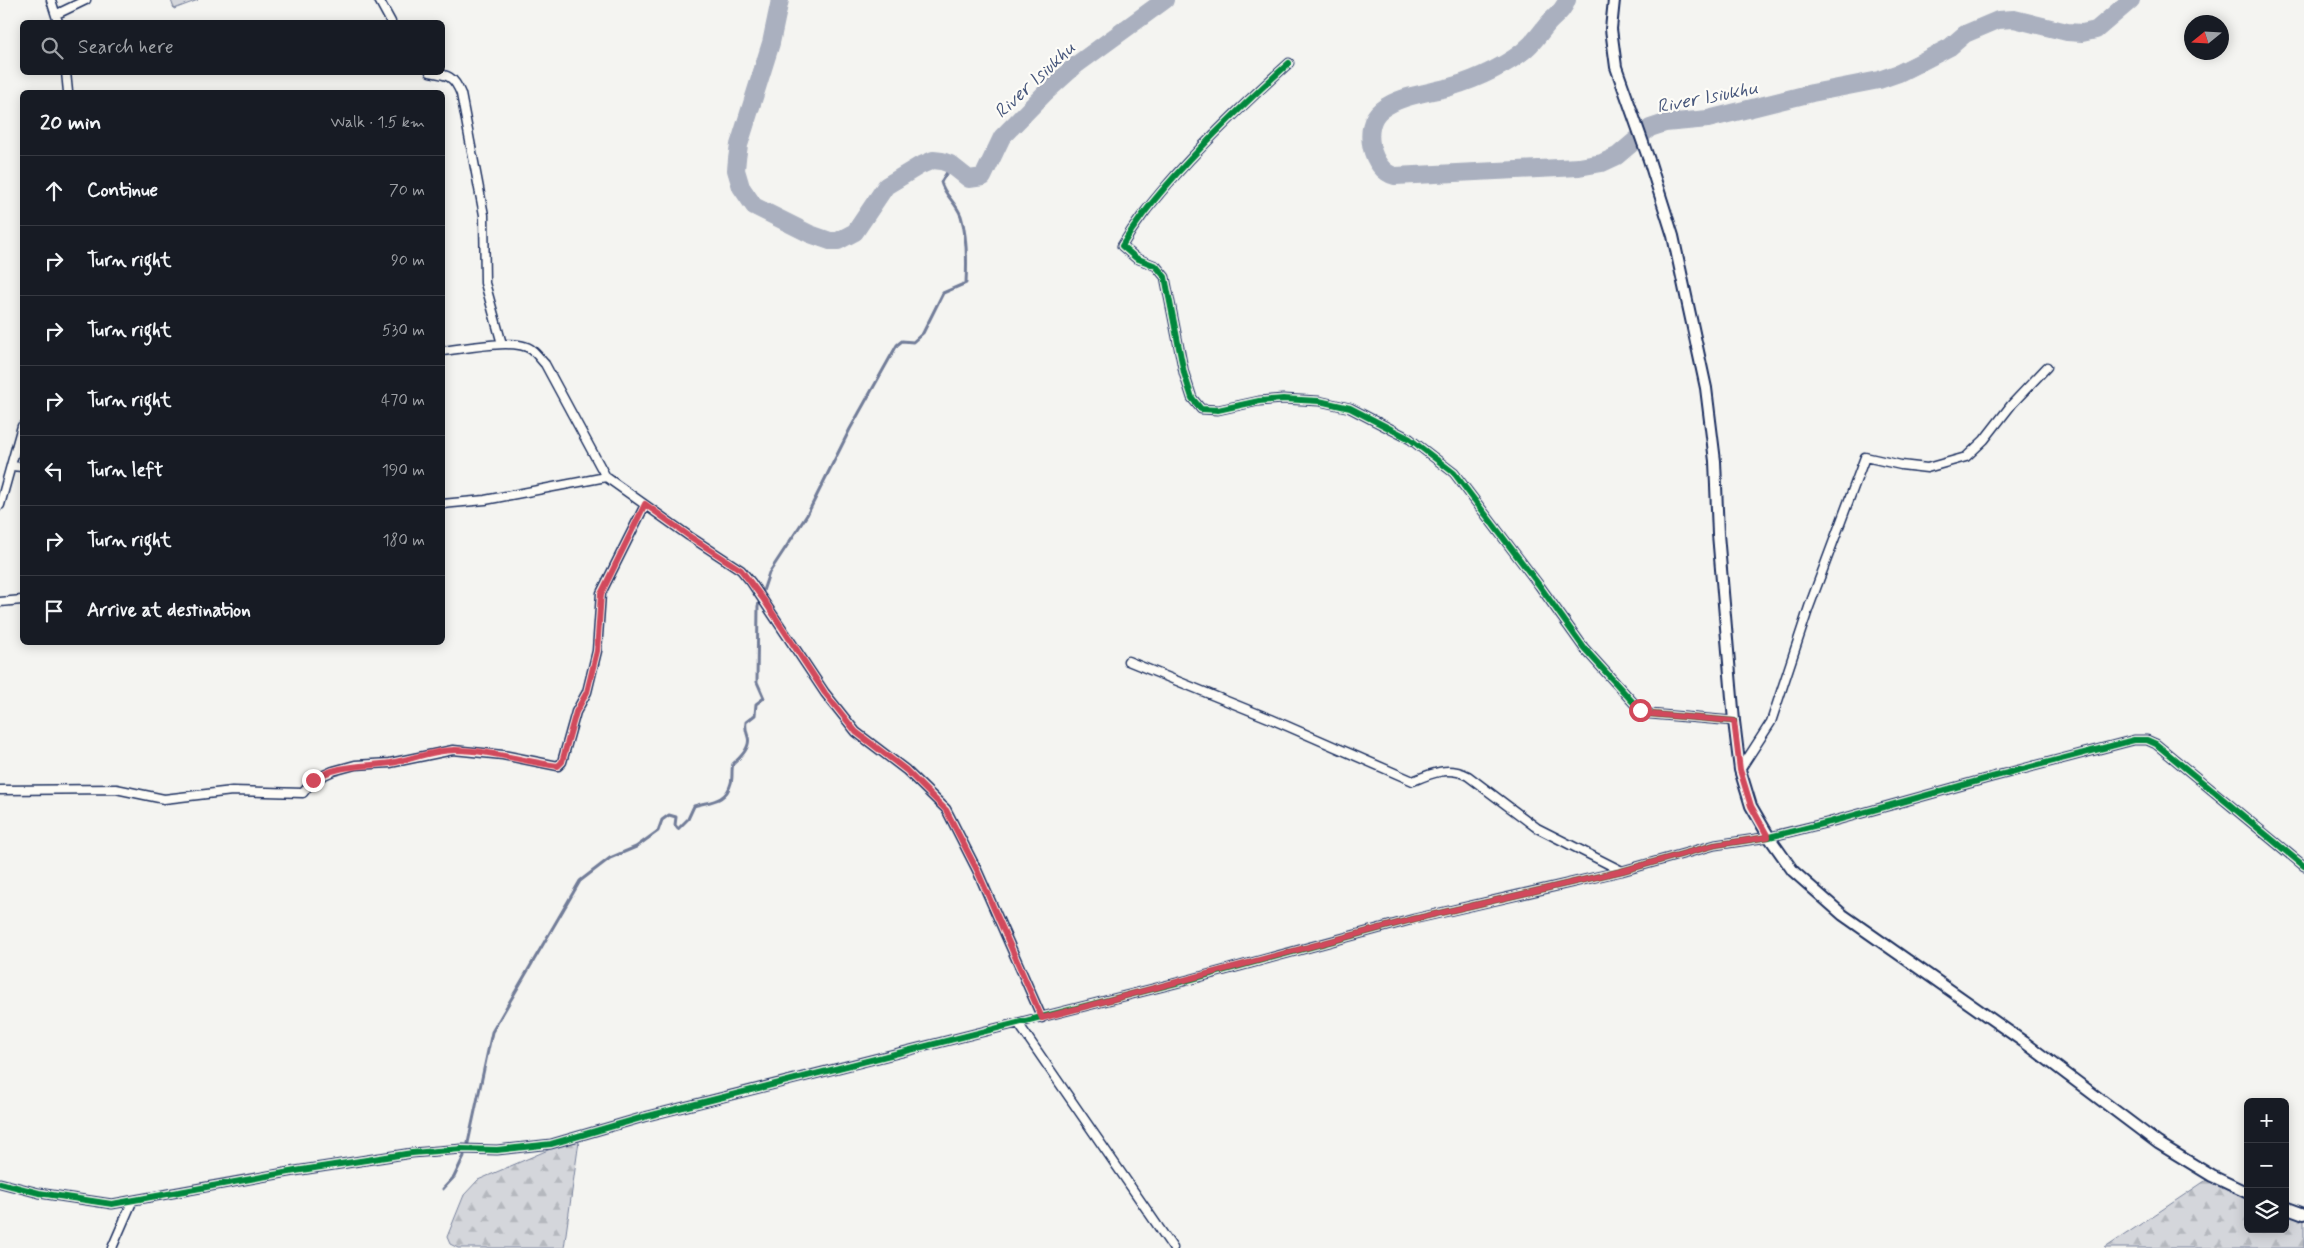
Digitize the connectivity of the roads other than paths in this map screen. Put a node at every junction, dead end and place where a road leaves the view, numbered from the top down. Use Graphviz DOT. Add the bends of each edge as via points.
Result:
graph roads {
  1 [pos="51,0"];
  2 [pos="86,0"];
  3 [pos="379,0"];
  4 [pos="1614,0"];
  5 [pos="58,18"];
  6 [pos="390,20"];
  7 [pos="1289,63"];
  8 [pos="66,75"];
  9 [pos="445,75"];
  10 [pos="68,90"];
  11 [pos="502,344"];
  12 [pos="445,351"];
  13 [pos="2047,367"];
  14 [pos="20,434"];
  15 [pos="12,466"];
  16 [pos="20,467"];
  17 [pos="606,477"];
  18 [pos="445,504"];
  19 [pos="645,504"];
  20 [pos="0,505"];
  21 [pos="20,600"];
  22 [pos="0,602"];
  23 [pos="1128,661"];
  24 [pos="1734,721"];
  25 [pos="1740,770"];
  26 [pos="0,790"];
  27 [pos="1768,837"];
  28 [pos="2304,866"];
  29 [pos="1622,871"];
  30 [pos="1042,1018"];
  31 [pos="1018,1023"];
  32 [pos="0,1183"];
  33 [pos="2244,1191"];
  34 [pos="132,1202"];
  35 [pos="2289,1208"];
  36 [pos="2304,1214"];
  37 [pos="112,1248"];
  38 [pos="1173,1248"];
  1 -- 5 [label="street"];
  2 -- 5 [label="street"];
  3 -- 6 [label="street"];
  4 -- 24 [label="main road" via="1610,29 1616,67 1673,236 1706,388 1715,461"];
  7 -- 24 [label="street" via="1186,163 1134,224 1122,246 1136,258 1156,266 1165,277 1192,398 1201,409 1207,410 1259,401 1319,401 1350,408 1410,439 1454,473 1584,648 1640,710 1650,714"];
  8 -- 10 [label="street"];
  9 -- 11 [label="street" via="456,80 461,94 484,215 485,283"];
  11 -- 12 [label="street"];
  11 -- 17 [label="street" via="531,349 545,364"];
  13 -- 25 [label="street" via="1966,458 1927,468 1865,457 1809,607 1771,722"];
  14 -- 15 [label="street"];
  15 -- 16 [label="street"];
  15 -- 20 [label="street"];
  17 -- 18 [label="street" via="485,500"];
  17 -- 19 [label="street"];
  19 -- 26 [label="street" via="601,594 597,651 587,692 576,712 562,762 558,766 503,755 453,750 333,770 313,780 304,793 232,791 164,799 116,789"];
  19 -- 30 [label="street" via="741,570 825,693 856,732 906,770 946,810 977,870"];
  21 -- 22 [label="street"];
  23 -- 29 [label="street" via="1413,781 1455,770 1468,776 1537,828"];
  24 -- 25 [label="main road"];
  25 -- 27 [label="main road" via="1751,806"];
  27 -- 28 [label="street" via="2142,739 2156,744"];
  27 -- 29 [label="street" via="1715,845"];
  27 -- 33 [label="main road" via="1794,871 1843,915 2024,1042 2158,1143"];
  29 -- 30 [label="street" via="1414,919"];
  30 -- 31 [label="street"];
  31 -- 34 [label="street" via="644,1117 551,1144 412,1153 294,1171"];
  31 -- 38 [label="street"];
  32 -- 34 [label="street" via="38,1194 87,1202"];
  34 -- 37 [label="street"];
  35 -- 36 [label="main road"];
}
